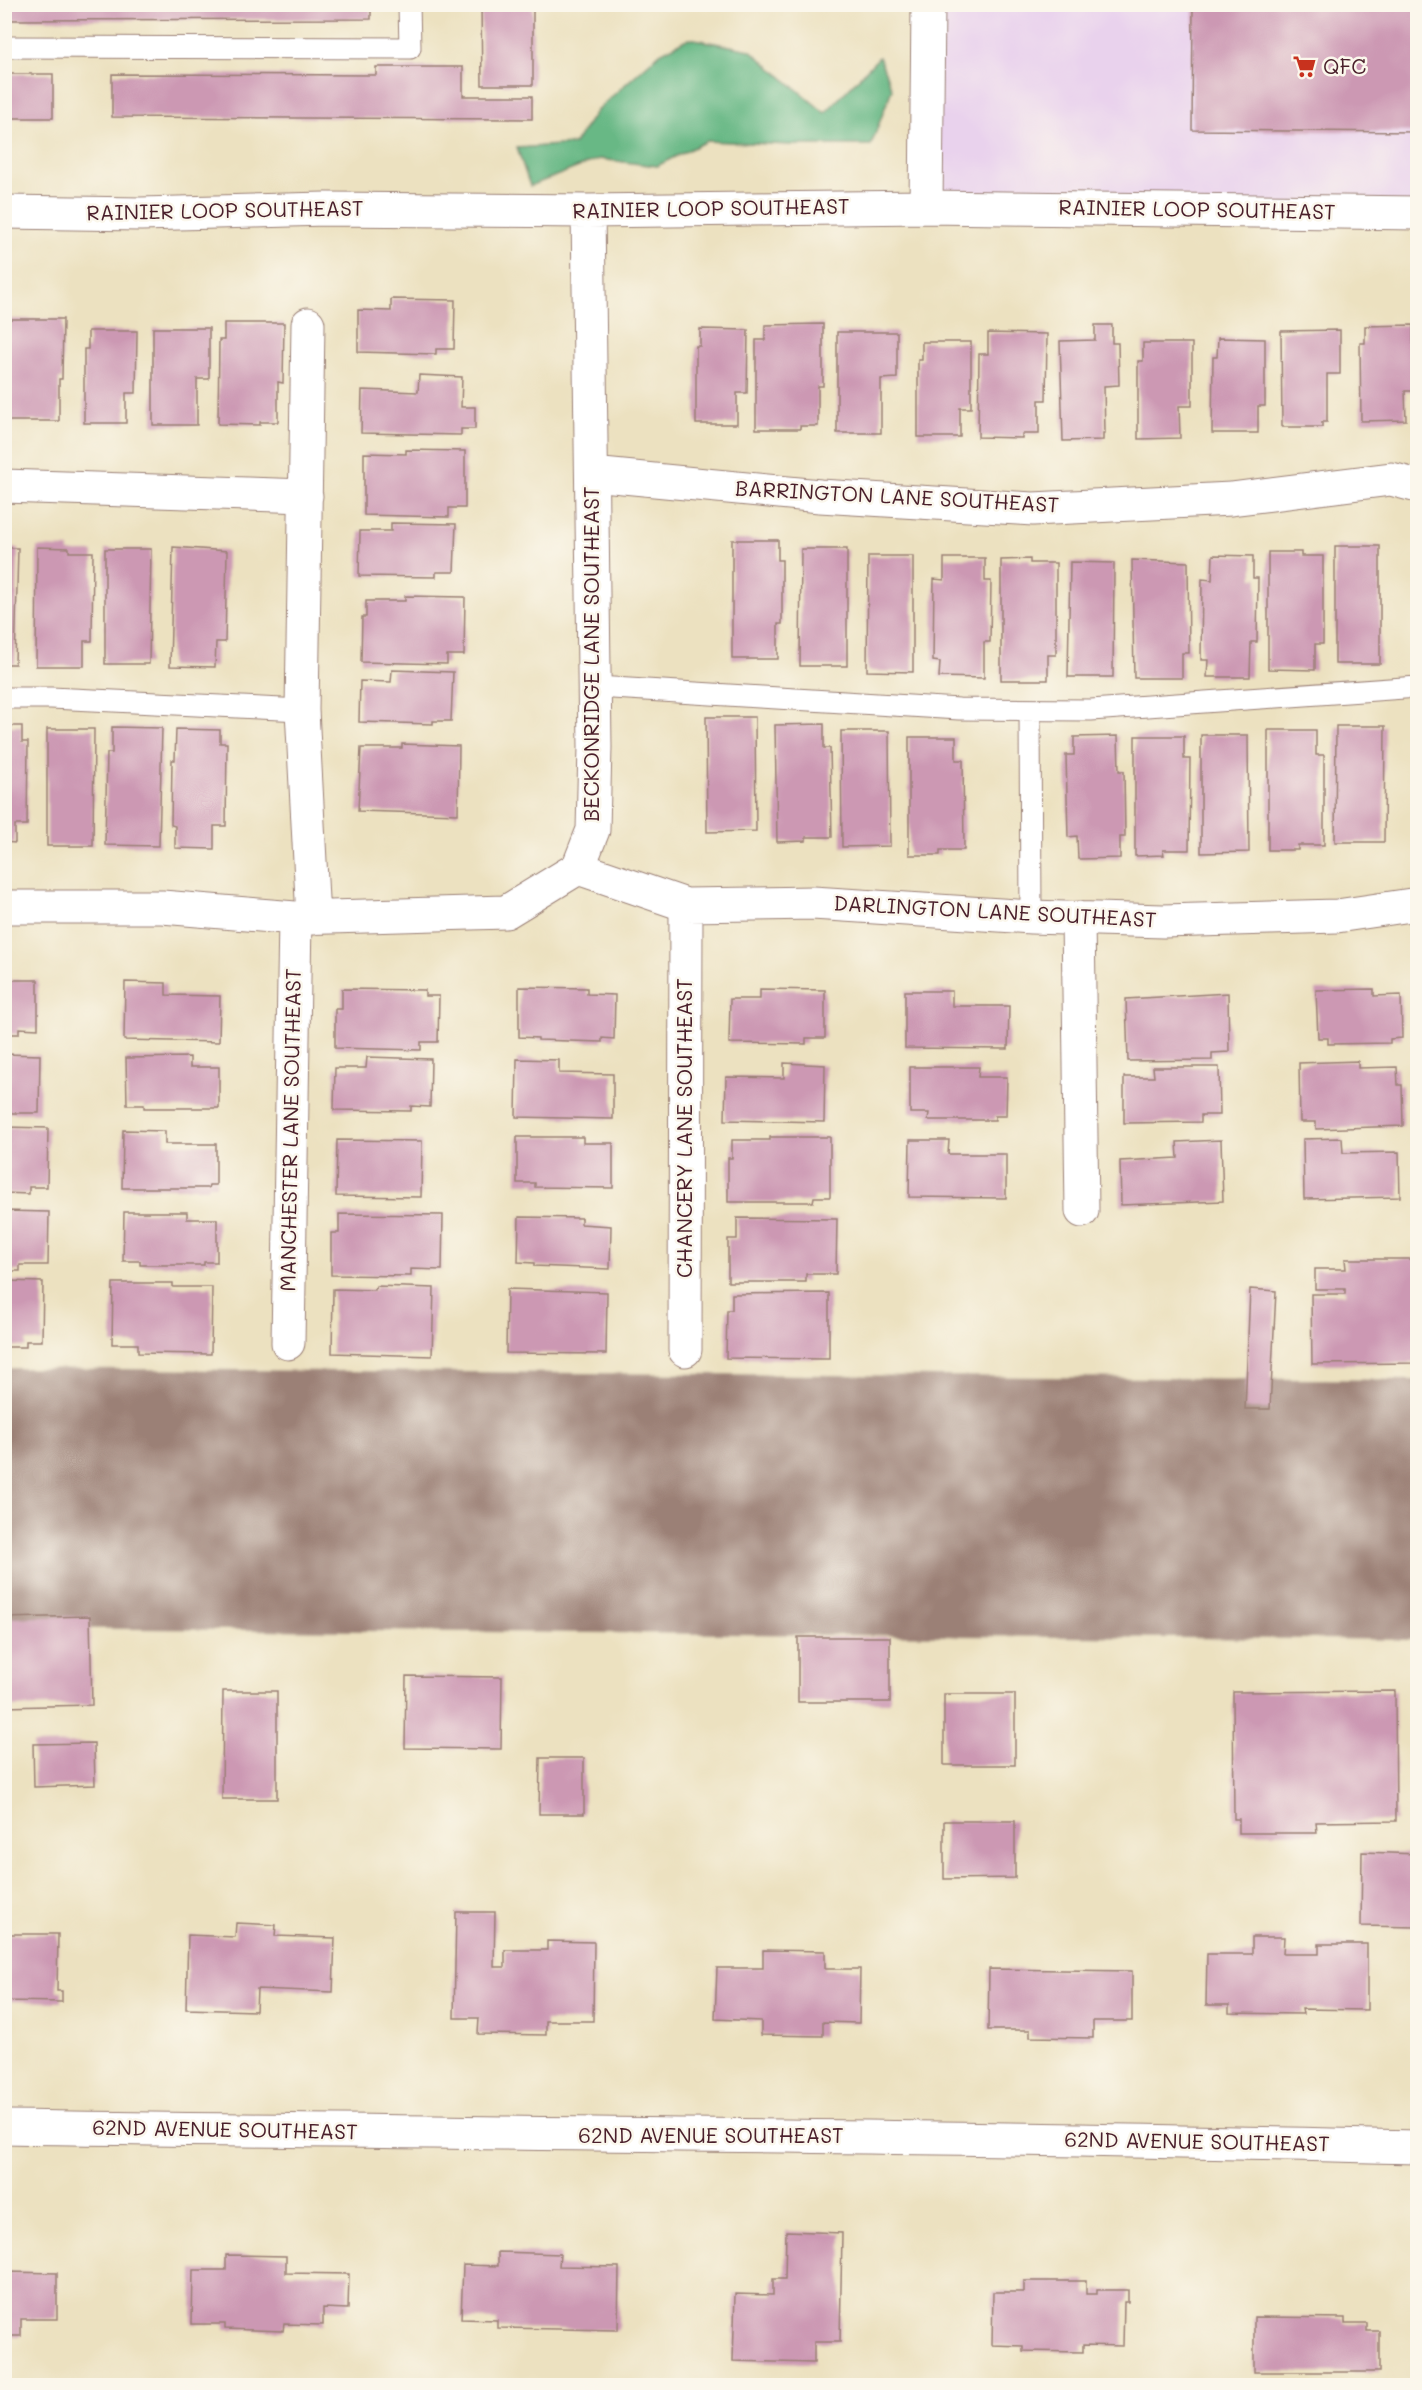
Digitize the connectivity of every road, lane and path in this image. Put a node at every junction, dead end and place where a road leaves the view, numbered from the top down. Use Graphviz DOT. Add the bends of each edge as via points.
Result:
graph roads {
  1 [pos="409,4"];
  2 [pos="928,4"];
  3 [pos="4,47"];
  4 [pos="926,207"];
  5 [pos="588,211"];
  6 [pos="4,212"];
  7 [pos="1418,213"];
  8 [pos="308,324"];
  9 [pos="592,474"];
  10 [pos="4,486"];
  11 [pos="1418,486"];
  12 [pos="306,496"];
  13 [pos="596,687"];
  14 [pos="1418,687"];
  15 [pos="4,698"];
  16 [pos="302,710"];
  17 [pos="1030,710"];
  18 [pos="578,868"];
  19 [pos="1418,904"];
  20 [pos="686,905"];
  21 [pos="4,907"];
  22 [pos="1030,917"];
  23 [pos="304,918"];
  24 [pos="1078,918"];
  25 [pos="1082,1211"];
  26 [pos="288,1343"];
  27 [pos="684,1350"];
  28 [pos="4,2127"];
  29 [pos="1418,2147"];
  1 -- 3 [label="lane" via="410,48"];
  2 -- 4 [label="street"];
  4 -- 5 [label="street, RAINIER LOOP SOUTHEAST"];
  4 -- 7 [label="street, RAINIER LOOP SOUTHEAST"];
  5 -- 6 [label="street, RAINIER LOOP SOUTHEAST"];
  5 -- 9 [label="street, BECKONRIDGE LANE SOUTHEAST"];
  8 -- 12 [label="street, MANCHESTER LANE SOUTHEAST"];
  9 -- 11 [label="street, BARRINGTON LANE SOUTHEAST" via="820,496 1033,509 1231,499 1391,479"];
  9 -- 13 [label="street, BECKONRIDGE LANE SOUTHEAST"];
  10 -- 12 [label="street"];
  12 -- 16 [label="street, MANCHESTER LANE SOUTHEAST"];
  13 -- 17 [label="lane"];
  13 -- 18 [label="street, BECKONRIDGE LANE SOUTHEAST" via="593,830"];
  14 -- 17 [label="lane" via="1091,710"];
  15 -- 16 [label="lane"];
  16 -- 23 [label="street, MANCHESTER LANE SOUTHEAST"];
  17 -- 22 [label="lane"];
  18 -- 20 [label="street, DARLINGTON LANE SOUTHEAST"];
  18 -- 23 [label="street" via="506,912"];
  19 -- 24 [label="street, DARLINGTON LANE SOUTHEAST" via="1337,916 1163,921"];
  20 -- 22 [label="street, DARLINGTON LANE SOUTHEAST" via="813,903"];
  20 -- 27 [label="street, CHANCERY LANE SOUTHEAST"];
  21 -- 23 [label="street" via="162,907"];
  22 -- 24 [label="street, DARLINGTON LANE SOUTHEAST"];
  23 -- 26 [label="street, MANCHESTER LANE SOUTHEAST"];
  24 -- 25 [label="street"];
  28 -- 29 [label="street, 62ND AVENUE SOUTHEAST" via="1100,2139"];
}
